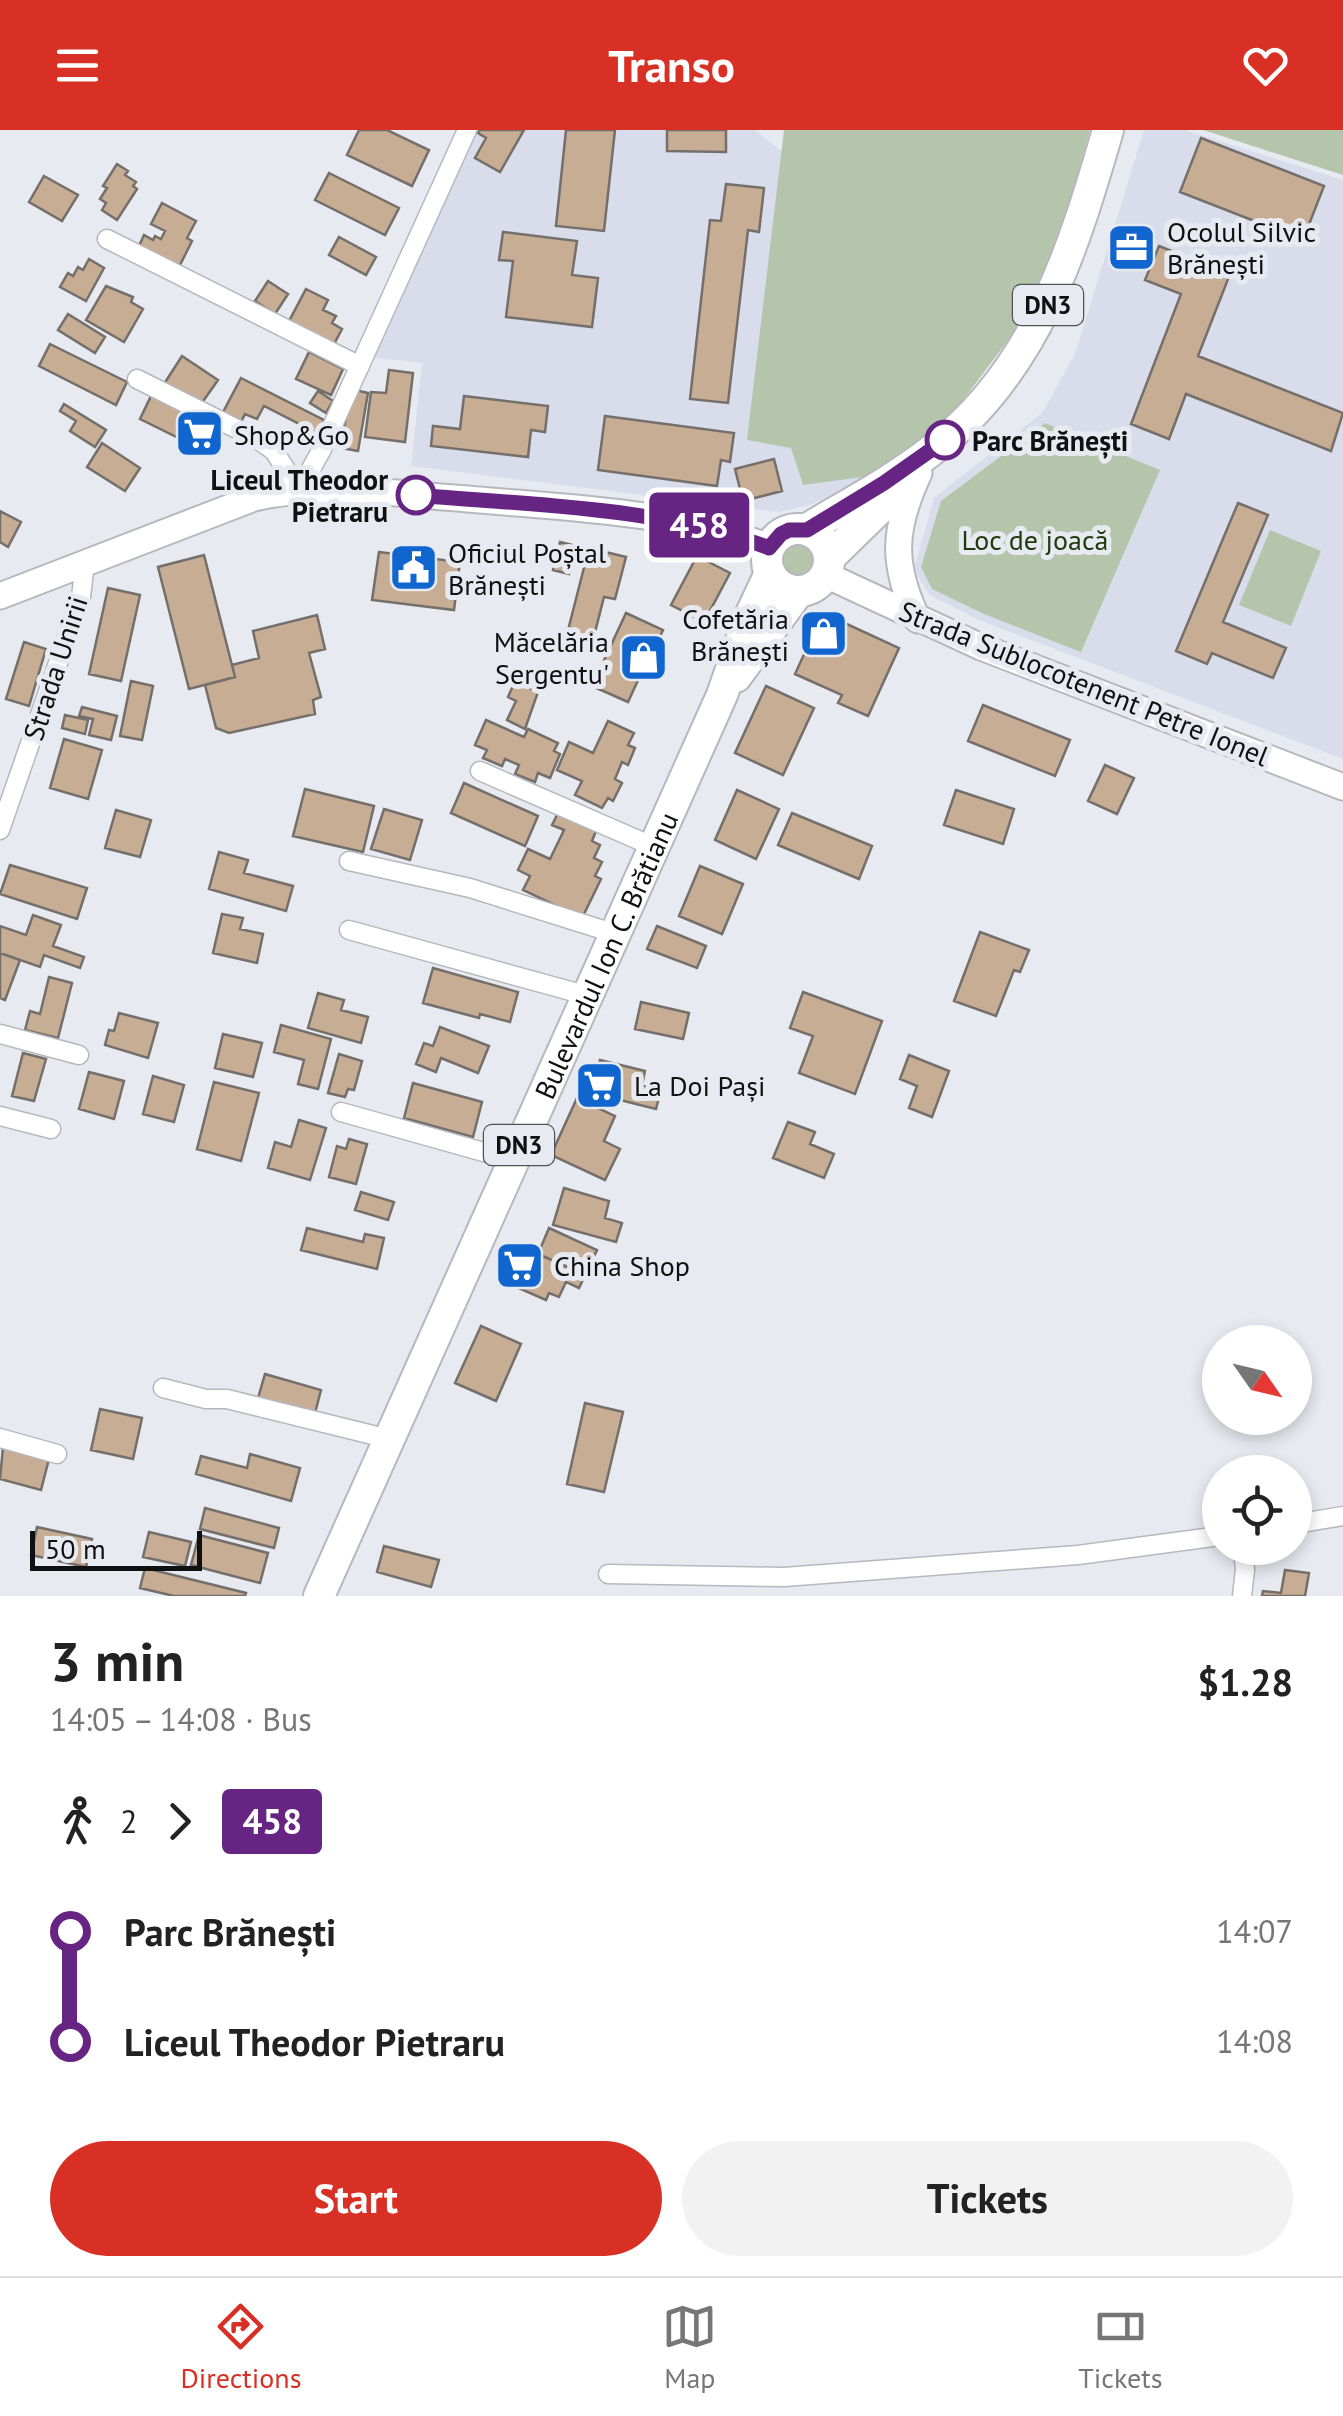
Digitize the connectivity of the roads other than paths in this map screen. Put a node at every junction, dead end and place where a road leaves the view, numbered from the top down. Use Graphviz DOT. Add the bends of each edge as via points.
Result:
graph roads {
  1 [pos="467,130"];
  2 [pos="1108,130"];
  3 [pos="107,238"];
  4 [pos="360,366"];
  5 [pos="138,379"];
  6 [pos="934,449"];
  7 [pos="299,490"];
  8 [pos="807,530"];
  9 [pos="769,560"];
  10 [pos="85,562"];
  11 [pos="828,566"];
  12 [pos="799,591"];
  13 [pos="0,596"];
  14 [pos="918,620"];
  15 [pos="722,694"];
  16 [pos="480,772"];
  17 [pos="1343,786"];
  18 [pos="0,830"];
  19 [pos="652,846"];
  20 [pos="350,861"];
  21 [pos="349,930"];
  22 [pos="613,933"];
  23 [pos="585,996"];
  24 [pos="0,1034"];
  25 [pos="78,1055"];
  26 [pos="341,1112"];
  27 [pos="0,1116"];
  28 [pos="52,1129"];
  29 [pos="512,1160"];
  30 [pos="163,1388"];
  31 [pos="0,1438"];
  32 [pos="389,1439"];
  33 [pos="56,1454"];
  34 [pos="1343,1516"];
  35 [pos="1312,1521"];
  36 [pos="1202,1538"];
  37 [pos="1245,1565"];
  38 [pos="608,1574"];
  39 [pos="319,1596"];
  40 [pos="1242,1596"];
  1 -- 4 [label="street"];
  2 -- 6 [label="main road, DN3" via="1046,308 1001,379"];
  3 -- 4 [label="street"];
  4 -- 7 [label="street"];
  5 -- 7 [label="street" via="258,439"];
  6 -- 8 [label="main road, DN3"];
  6 -- 11 [label="main road, DN3"];
  6 -- 14 [label="main road" via="909,495 898,545 902,580"];
  7 -- 9 [label="main road" via="416,495 706,526"];
  7 -- 10 [label="main road" via="254,498"];
  8 -- 9 [label="main road" via="789,530 774,540"];
  8 -- 11 [label="main road" via="822,540"];
  9 -- 12 [label="main road" via="782,587"];
  9 -- 15 [label="main road, Bulevardul Ion C. Brătianu / DN3"];
  10 -- 13 [label="main road"];
  10 -- 18 [label="street, Strada Unirii" via="81,597"];
  11 -- 12 [label="main road" via="820,583"];
  11 -- 14 [label="main road, Strada Sublocotenent Petre Ionel"];
  12 -- 15 [label="main road, Bulevardul Ion C. Brătianu / DN3"];
  14 -- 17 [label="main road, Strada Sublocotenent Petre Ionel"];
  15 -- 19 [label="main road, Bulevardul Ion C. Brătianu / DN3"];
  16 -- 19 [label="street"];
  19 -- 22 [label="main road, Bulevardul Ion C. Brătianu / DN3"];
  20 -- 22 [label="street" via="470,888"];
  21 -- 23 [label="street"];
  22 -- 23 [label="main road, Bulevardul Ion C. Brătianu / DN3"];
  23 -- 29 [label="main road, Bulevardul Ion C. Brătianu / DN3"];
  24 -- 25 [label="street"];
  26 -- 29 [label="street"];
  27 -- 28 [label="street"];
  29 -- 32 [label="main road, Bulevardul Ion C. Brătianu / DN3"];
  30 -- 32 [label="street"];
  31 -- 33 [label="street"];
  32 -- 39 [label="main road, Bulevardul Ion C. Brătianu / DN3"];
  34 -- 35 [label="street"];
  36 -- 38 [label="street" via="1078,1555 784,1577"];
  37 -- 40 [label="street"];
}
